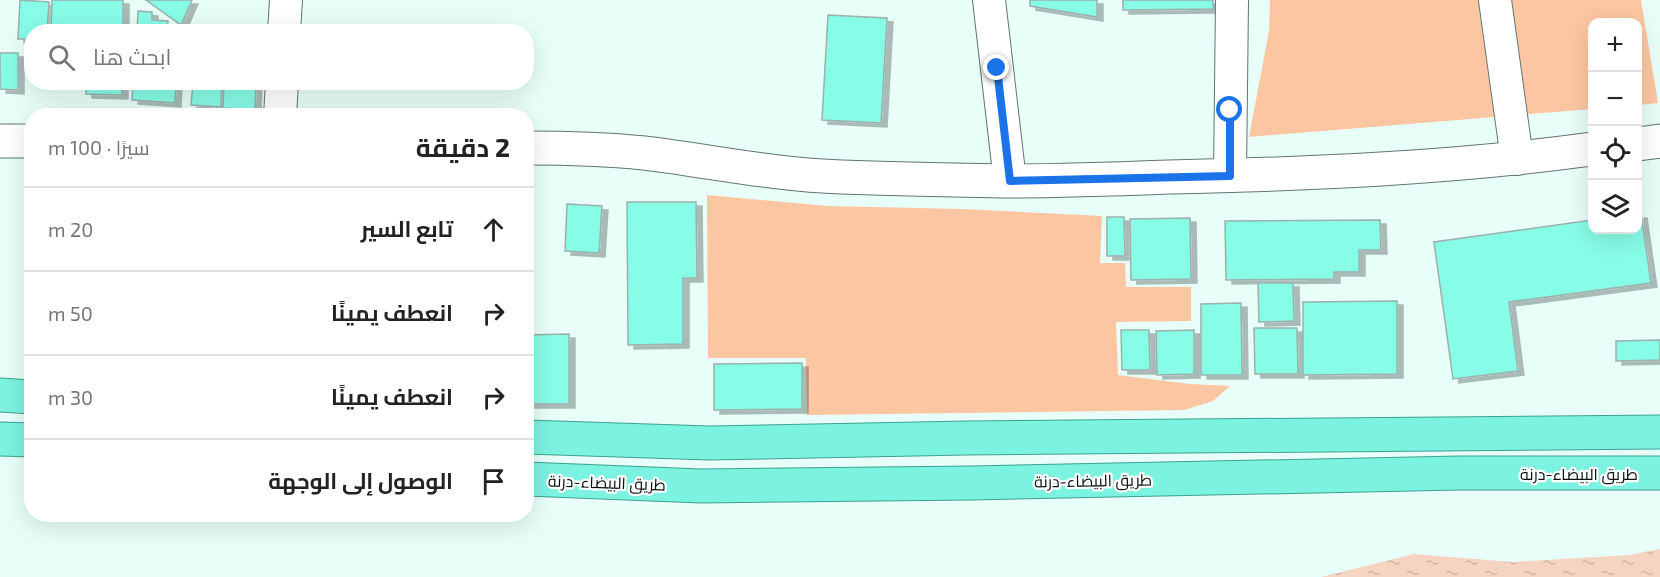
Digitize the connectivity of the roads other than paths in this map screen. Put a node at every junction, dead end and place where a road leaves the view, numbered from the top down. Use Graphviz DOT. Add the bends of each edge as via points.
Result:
graph roads {
  1 [pos="286,0"];
  2 [pos="989,0"];
  3 [pos="1232,0"];
  4 [pos="1495,0"];
  5 [pos="284,24"];
  6 [pos="282,90"];
  7 [pos="280,108"];
  8 [pos="0,141"];
  9 [pos="24,141"];
  10 [pos="1660,141"];
  11 [pos="1642,143"];
  12 [pos="534,148"];
  13 [pos="1588,151"];
  14 [pos="1517,159"];
  15 [pos="1230,176"];
  16 [pos="1010,181"];
  17 [pos="0,395"];
  18 [pos="24,396"];
  19 [pos="1660,432"];
  20 [pos="534,437"];
  21 [pos="0,439"];
  22 [pos="24,440"];
  23 [pos="1660,473"];
  24 [pos="534,479"];
  1 -- 5 [label="street"];
  2 -- 16 [label="street"];
  3 -- 15 [label="street"];
  4 -- 14 [label="street"];
  6 -- 7 [label="street"];
  8 -- 9 [label="street"];
  10 -- 11 [label="street"];
  12 -- 16 [label="street" via="645,153 795,174"];
  13 -- 14 [label="street"];
  14 -- 15 [label="street"];
  15 -- 16 [label="street"];
  17 -- 18 [label="highway"];
  19 -- 20 [label="highway" via="710,442"];
  21 -- 22 [label="highway"];
  23 -- 24 [label="highway, طريق البيضاء-درنة" via="701,486"];
}
